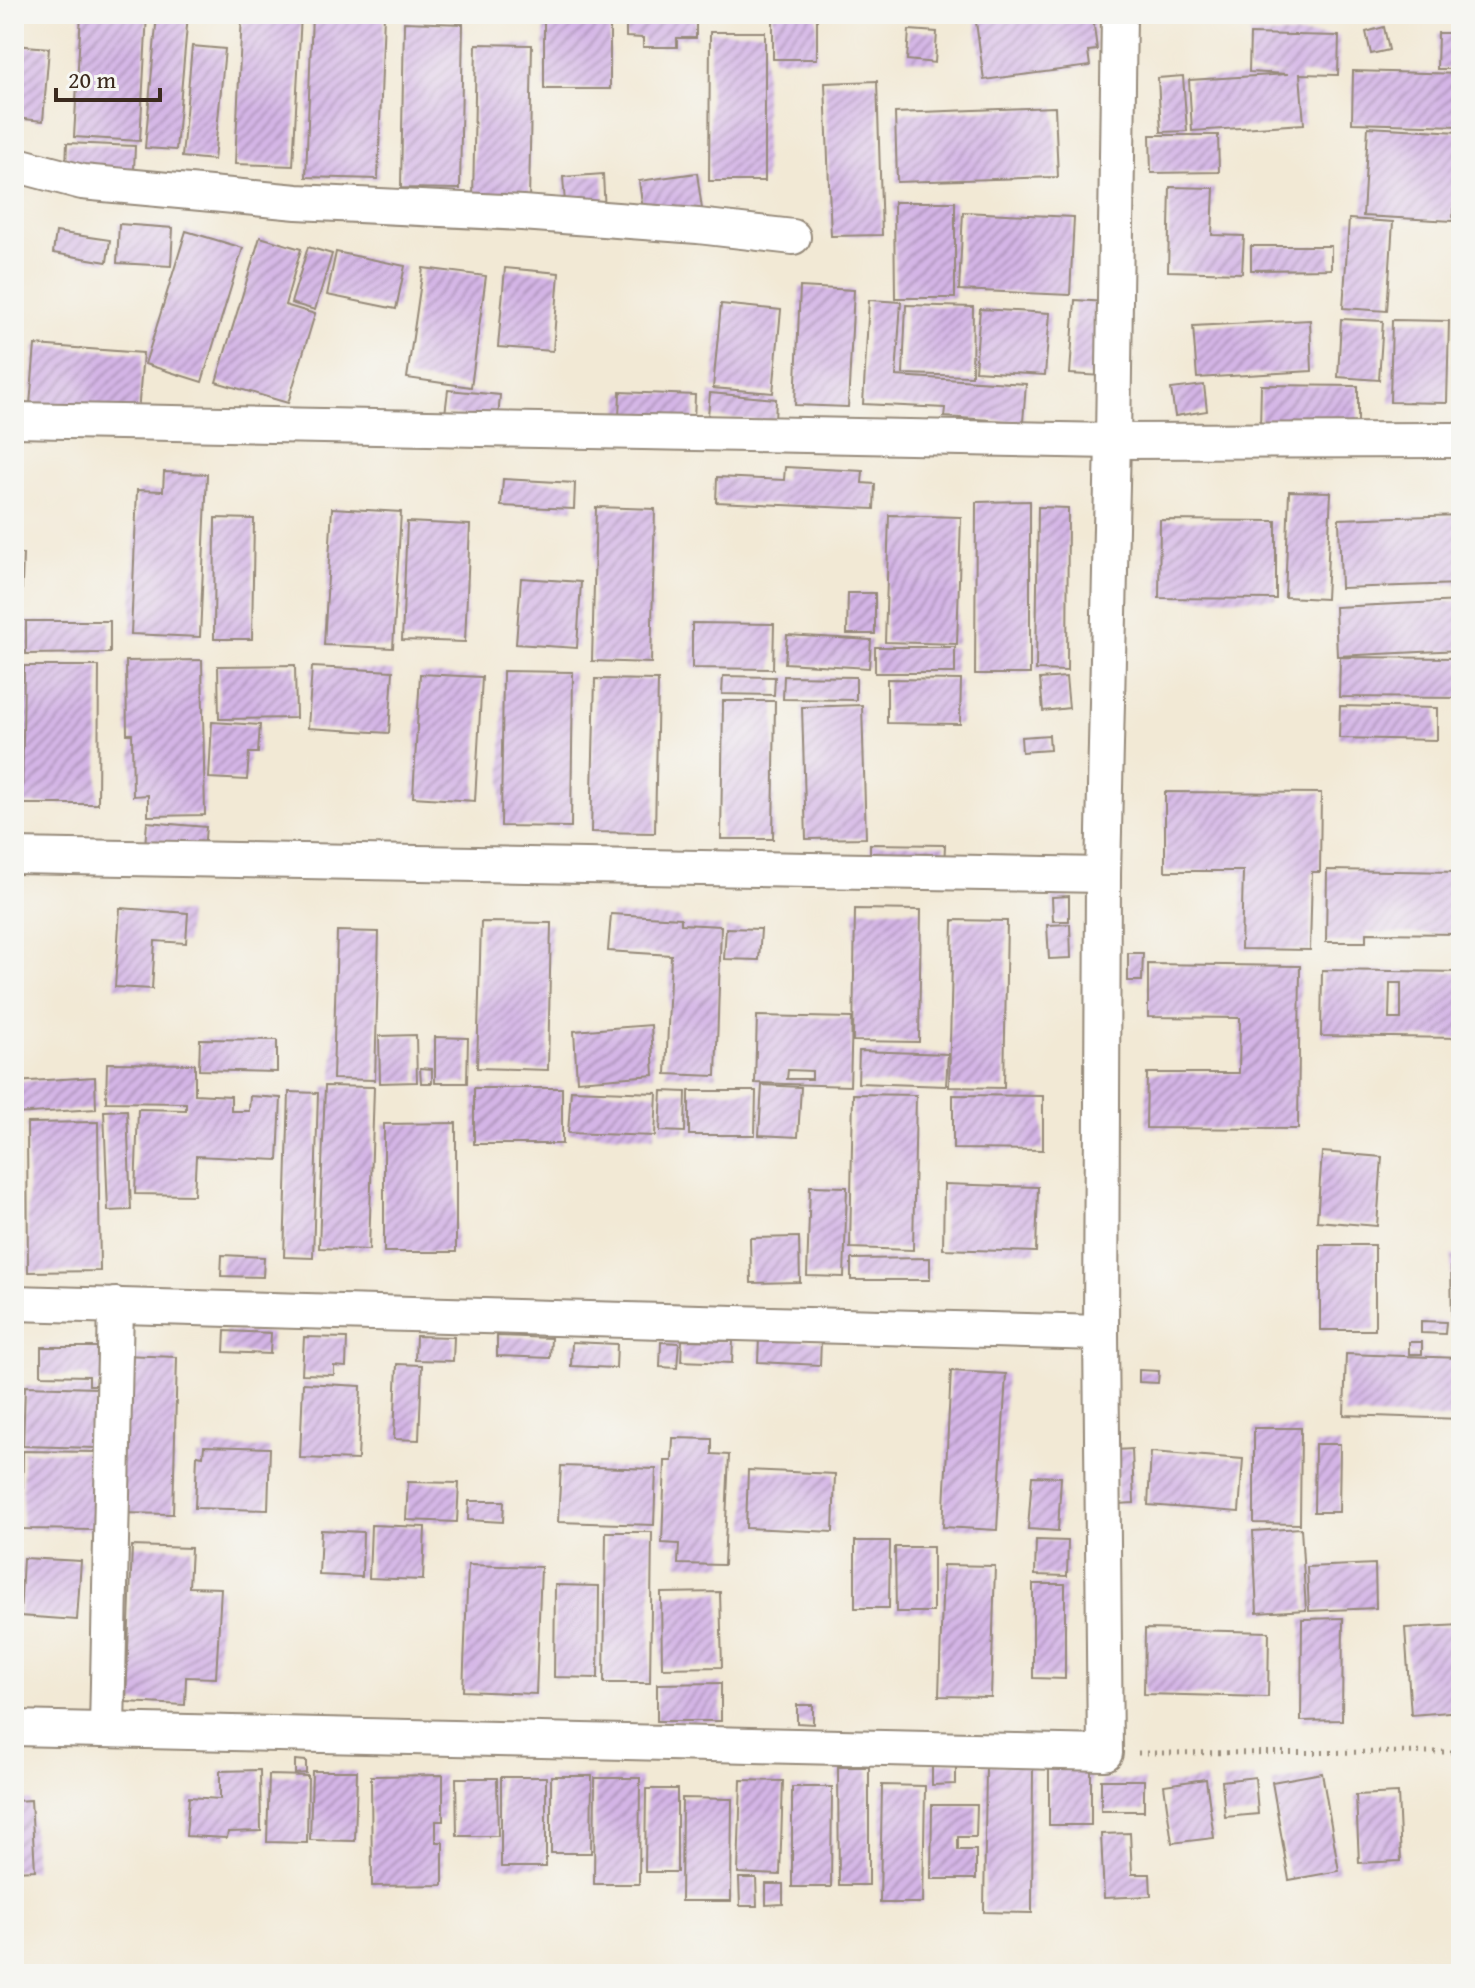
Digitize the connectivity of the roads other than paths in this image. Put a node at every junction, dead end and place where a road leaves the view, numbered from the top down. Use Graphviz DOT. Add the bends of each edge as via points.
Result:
graph roads {
  1 [pos="1119,14"];
  2 [pos="14,164"];
  3 [pos="793,237"];
  4 [pos="14,420"];
  5 [pos="1461,440"];
  6 [pos="1113,441"];
  7 [pos="14,856"];
  8 [pos="1103,875"];
  9 [pos="14,1303"];
  10 [pos="116,1305"];
  11 [pos="1101,1333"];
  12 [pos="14,1728"];
  13 [pos="107,1729"];
  1 -- 6 [label="street"];
  2 -- 3 [label="street" via="82,182 251,198 537,214"];
  4 -- 6 [label="street"];
  5 -- 6 [label="street"];
  6 -- 8 [label="street"];
  7 -- 8 [label="street"];
  8 -- 11 [label="street"];
  9 -- 10 [label="street"];
  10 -- 11 [label="street"];
  10 -- 13 [label="street"];
  11 -- 13 [label="street" via="1105,1753"];
  12 -- 13 [label="street"];
}
